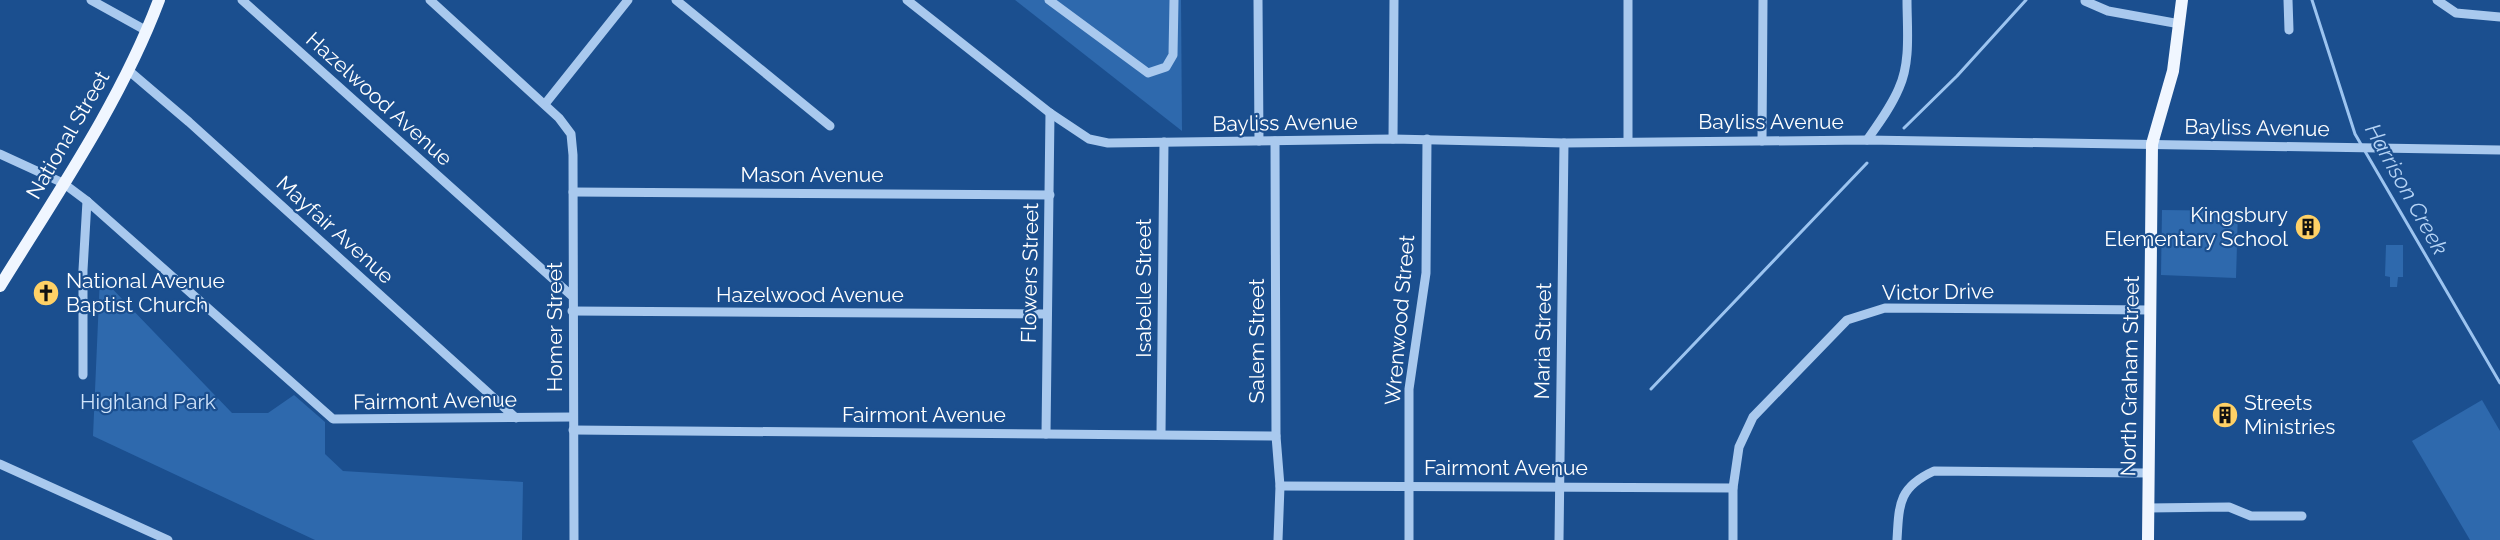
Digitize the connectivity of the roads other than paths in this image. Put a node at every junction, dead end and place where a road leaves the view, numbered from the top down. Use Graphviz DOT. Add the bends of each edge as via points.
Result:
graph roads {
  1 [pos="91,0"];
  2 [pos="159,0"];
  3 [pos="242,0"];
  4 [pos="430,0"];
  5 [pos="628,0"];
  6 [pos="676,0"];
  7 [pos="907,0"];
  8 [pos="1048,0"];
  9 [pos="1174,0"];
  10 [pos="1258,0"];
  11 [pos="1394,0"];
  12 [pos="1628,0"];
  13 [pos="1763,0"];
  14 [pos="1907,0"];
  15 [pos="2182,0"];
  16 [pos="2288,0"];
  17 [pos="2437,0"];
  18 [pos="2085,1"];
  19 [pos="2500,17"];
  20 [pos="2180,24"];
  21 [pos="2289,30"];
  22 [pos="147,31"];
  23 [pos="128,70"];
  24 [pos="545,104"];
  25 [pos="1050,113"];
  26 [pos="830,126"];
  27 [pos="1393,139"];
  28 [pos="1427,139"];
  29 [pos="1867,140"];
  30 [pos="1259,141"];
  31 [pos="1275,141"];
  32 [pos="1628,141"];
  33 [pos="1762,141"];
  34 [pos="1164,142"];
  35 [pos="1563,143"];
  36 [pos="2152,144"];
  37 [pos="2500,150"];
  38 [pos="0,153"];
  39 [pos="63,183"];
  40 [pos="573,192"];
  41 [pos="1050,195"];
  42 [pos="87,201"];
  43 [pos="0,286"];
  44 [pos="572,296"];
  45 [pos="2150,310"];
  46 [pos="572,311"];
  47 [pos="1047,314"];
  48 [pos="83,375"];
  49 [pos="573,417"];
  50 [pos="516,418"];
  51 [pos="573,430"];
  52 [pos="1046,434"];
  53 [pos="1161,434"];
  54 [pos="1275,436"];
  55 [pos="0,464"];
  56 [pos="2148,473"];
  57 [pos="1560,485"];
  58 [pos="1280,486"];
  59 [pos="1410,486"];
  60 [pos="1733,488"];
  61 [pos="2148,508"];
  62 [pos="2302,516"];
  63 [pos="168,540"];
  64 [pos="574,540"];
  65 [pos="1278,540"];
  66 [pos="1409,540"];
  67 [pos="1559,540"];
  68 [pos="1733,540"];
  69 [pos="1897,540"];
  70 [pos="2148,540"];
  1 -- 22 [label="street"];
  2 -- 22 [label="main road, National Street"];
  3 -- 44 [label="street, Hazelwood Avenue"];
  4 -- 24 [label="street"];
  5 -- 24 [label="street"];
  6 -- 26 [label="street"];
  7 -- 25 [label="street, Bayliss Avenue"];
  8 -- 9 [label="street" via="1148,73 1166,67 1173,55"];
  10 -- 30 [label="street"];
  11 -- 27 [label="street"];
  12 -- 32 [label="street"];
  13 -- 33 [label="street"];
  14 -- 29 [label="street" via="1906,61 1900,86"];
  15 -- 20 [label="main road, North Graham Street"];
  16 -- 21 [label="street"];
  17 -- 19 [label="street" via="2456,14"];
  18 -- 20 [label="street" via="2108,11"];
  20 -- 36 [label="main road, North Graham Street" via="2173,71"];
  22 -- 23 [label="main road, National Street"];
  23 -- 39 [label="main road, National Street"];
  23 -- 50 [label="street, Mayfair Avenue"];
  24 -- 40 [label="street, Homer Street" via="571,134"];
  25 -- 34 [label="street, Bayliss Avenue" via="1099,141"];
  25 -- 41 [label="street, Flowers Street"];
  27 -- 28 [label="street, Bayliss Avenue"];
  27 -- 31 [label="street, Bayliss Avenue"];
  28 -- 35 [label="street, Bayliss Avenue"];
  28 -- 59 [label="street, Wrenwood Street" via="1426,273 1408,389"];
  29 -- 33 [label="street, Bayliss Avenue"];
  29 -- 36 [label="street, Bayliss Avenue"];
  30 -- 31 [label="street, Bayliss Avenue"];
  30 -- 34 [label="street, Bayliss Avenue"];
  31 -- 54 [label="street, Salem Street"];
  32 -- 33 [label="street, Bayliss Avenue"];
  32 -- 35 [label="street, Bayliss Avenue"];
  34 -- 53 [label="street, Isabelle Street"];
  35 -- 57 [label="street, Maria Street"];
  36 -- 37 [label="street, Bayliss Avenue"];
  36 -- 45 [label="main road, North Graham Street"];
  38 -- 39 [label="street"];
  39 -- 42 [label="street"];
  39 -- 43 [label="main road, National Street"];
  40 -- 41 [label="street, Mason Avenue"];
  40 -- 44 [label="street, Homer Street"];
  41 -- 47 [label="street, Flowers Street"];
  42 -- 48 [label="street"];
  42 -- 50 [label="street, Fairmont Avenue" via="333,419"];
  44 -- 46 [label="street, Homer Street"];
  45 -- 56 [label="main road, North Graham Street"];
  45 -- 60 [label="street, Victor Drive" via="1885,308 1846,320 1753,417 1739,447"];
  46 -- 47 [label="street, Hazelwood Avenue"];
  46 -- 49 [label="street, Homer Street"];
  47 -- 52 [label="street, Flowers Street"];
  49 -- 50 [label="street, Fairmont Avenue"];
  49 -- 51 [label="street, Homer Street"];
  51 -- 52 [label="street, Fairmont Avenue"];
  51 -- 64 [label="street, Homer Street"];
  52 -- 53 [label="street, Fairmont Avenue"];
  53 -- 54 [label="street, Fairmont Avenue"];
  54 -- 58 [label="street, Salem Street"];
  55 -- 63 [label="street"];
  56 -- 61 [label="main road, North Graham Street"];
  56 -- 69 [label="street" via="1934,471 1914,480 1902,497"];
  57 -- 59 [label="street, Fairmont Avenue"];
  57 -- 60 [label="street, Fairmont Avenue"];
  57 -- 67 [label="street, Maria Street"];
  58 -- 59 [label="street, Fairmont Avenue"];
  58 -- 65 [label="street, Salem Street"];
  59 -- 66 [label="street, Wrenwood Street"];
  60 -- 68 [label="street, Victor Drive"];
  61 -- 62 [label="street" via="2229,507 2251,516"];
  61 -- 70 [label="main road, North Graham Street"];
}
